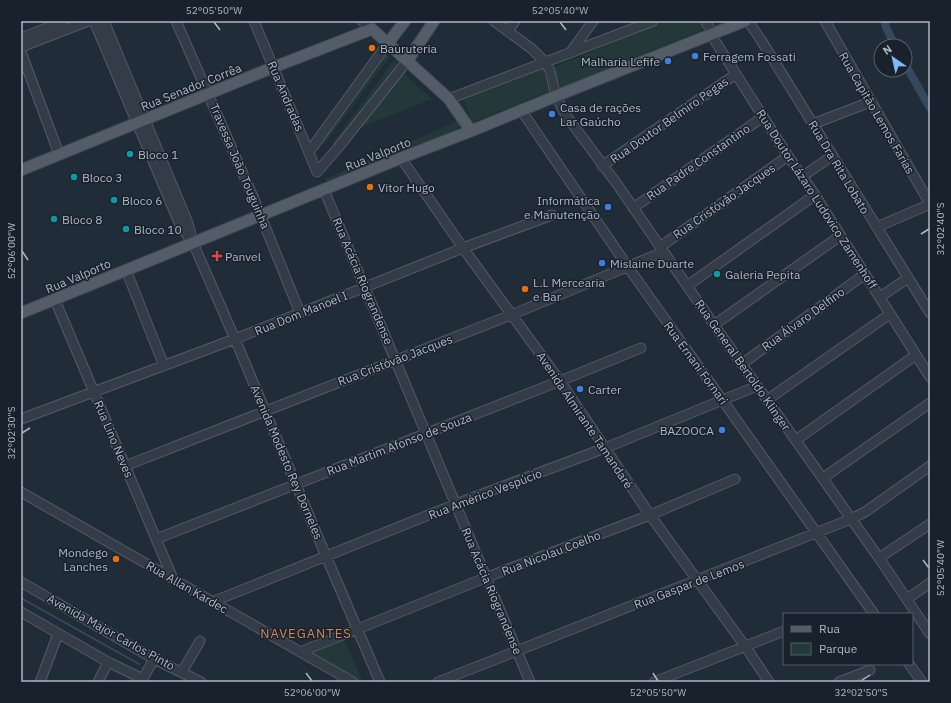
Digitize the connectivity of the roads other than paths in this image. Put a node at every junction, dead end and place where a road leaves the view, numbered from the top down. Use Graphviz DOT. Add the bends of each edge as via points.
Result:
graph roads {
  1 [pos="88,21"];
  2 [pos="94,21"];
  3 [pos="104,21"];
  4 [pos="176,21"];
  5 [pos="254,21"];
  6 [pos="362,21"];
  7 [pos="405,21"];
  8 [pos="434,21"];
  9 [pos="494,21"];
  10 [pos="515,21"];
  11 [pos="593,21"];
  12 [pos="653,21"];
  13 [pos="705,21"];
  14 [pos="747,21"];
  15 [pos="825,21"];
  16 [pos="60,26"];
  17 [pos="372,29"];
  18 [pos="508,31"];
  19 [pos="713,33"];
  20 [pos="21,38"];
  21 [pos="388,43"];
  22 [pos="21,47"];
  23 [pos="21,52"];
  24 [pos="112,52"];
  25 [pos="570,53"];
  26 [pos="408,60"];
  27 [pos="546,63"];
  28 [pos="274,67"];
  29 [pos="736,74"];
  30 [pos="208,94"];
  31 [pos="556,96"];
  32 [pos="449,100"];
  33 [pos="870,102"];
  34 [pos="521,110"];
  35 [pos="763,117"];
  36 [pos="141,121"];
  37 [pos="813,124"];
  38 [pos="471,131"];
  39 [pos="309,152"];
  40 [pos="59,154"];
  41 [pos="788,156"];
  42 [pos="832,156"];
  43 [pos="401,158"];
  44 [pos="602,166"];
  45 [pos="21,170"];
  46 [pos="803,176"];
  47 [pos="324,190"];
  48 [pos="816,195"];
  49 [pos="930,204"];
  50 [pos="633,208"];
  51 [pos="552,215"];
  52 [pos="261,216"];
  53 [pos="877,228"];
  54 [pos="840,236"];
  55 [pos="193,243"];
  56 [pos="464,248"];
  57 [pos="661,249"];
  58 [pos="628,267"];
  59 [pos="126,270"];
  60 [pos="865,274"];
  61 [pos="908,278"];
  62 [pos="687,286"];
  63 [pos="365,288"];
  64 [pos="880,296"];
  65 [pos="55,300"];
  66 [pos="21,313"];
  67 [pos="300,313"];
  68 [pos="930,313"];
  69 [pos="890,314"];
  70 [pos="512,315"];
  71 [pos="714,325"];
  72 [pos="235,339"];
  73 [pos="641,348"];
  74 [pos="916,355"];
  75 [pos="396,360"];
  76 [pos="742,364"];
  77 [pos="164,366"];
  78 [pos="930,377"];
  79 [pos="560,382"];
  80 [pos="757,386"];
  81 [pos="94,392"];
  82 [pos="767,400"];
  83 [pos="723,401"];
  84 [pos="930,404"];
  85 [pos="265,411"];
  86 [pos="21,419"];
  87 [pos="426,433"];
  88 [pos="796,440"];
  89 [pos="605,448"];
  90 [pos="125,466"];
  91 [pos="930,466"];
  92 [pos="823,478"];
  93 [pos="735,479"];
  94 [pos="296,484"];
  95 [pos="21,492"];
  96 [pos="456,504"];
  97 [pos="650,515"];
  98 [pos="851,519"];
  99 [pos="930,524"];
  100 [pos="818,534"];
  101 [pos="156,539"];
  102 [pos="326,556"];
  103 [pos="880,558"];
  104 [pos="486,578"];
  105 [pos="173,579"];
  106 [pos="697,581"];
  107 [pos="21,582"];
  108 [pos="930,583"];
  109 [pos="907,599"];
  110 [pos="212,602"];
  111 [pos="21,612"];
  112 [pos="873,613"];
  113 [pos="357,630"];
  114 [pos="783,631"];
  115 [pos="58,634"];
  116 [pos="930,634"];
  117 [pos="200,641"];
  118 [pos="745,646"];
  119 [pos="517,651"];
  120 [pos="300,652"];
  121 [pos="154,659"];
  122 [pos="108,662"];
  123 [pos="910,665"];
  124 [pos="870,670"];
  125 [pos="182,672"];
  126 [pos="142,681"];
  127 [pos="40,682"];
  128 [pos="98,682"];
  129 [pos="201,682"];
  130 [pos="353,682"];
  131 [pos="380,682"];
  132 [pos="438,682"];
  133 [pos="530,682"];
  134 [pos="654,682"];
  135 [pos="769,682"];
  136 [pos="839,682"];
  137 [pos="922,682"];
  1 -- 16 [label="street"];
  2 -- 24 [label="street"];
  3 -- 24 [label="street"];
  4 -- 30 [label="street, Travessa João Touguinha"];
  5 -- 28 [label="street, Rua Andradas"];
  6 -- 17 [label="street"];
  7 -- 21 [label="main road"];
  8 -- 26 [label="main road"];
  9 -- 18 [label="street"];
  10 -- 18 [label="street"];
  11 -- 25 [label="street"];
  12 -- 25 [label="street"];
  13 -- 19 [label="street, Rua Doutor Lázaro Ludovico Zamenhoff"];
  14 -- 19 [label="main road, Rua Valporto"];
  14 -- 37 [label="street, Rua Dra Rita Lobato"];
  15 -- 33 [label="street, Rua Capitão Lemos Farias"];
  16 -- 20 [label="street"];
  16 -- 22 [label="street"];
  17 -- 21 [label="main road"];
  17 -- 28 [label="main road, Rua Senador Corrêa"];
  18 -- 27 [label="street"];
  19 -- 29 [label="street, Rua Doutor Lázaro Ludovico Zamenhoff" via="715,41"];
  19 -- 31 [label="main road, Rua Valporto"];
  21 -- 26 [label="main road"];
  21 -- 39 [label="street"];
  23 -- 40 [label="street"];
  24 -- 36 [label="street, Avenida Modesto Rey Dorneles"];
  25 -- 27 [label="street"];
  26 -- 32 [label="main road"];
  26 -- 39 [label="street, Rua Andradas" via="317,172"];
  27 -- 31 [label="street, Rua General Bertoldo Klinger"];
  27 -- 32 [label="street"];
  28 -- 30 [label="main road, Rua Senador Corrêa"];
  28 -- 39 [label="street, Rua Andradas"];
  29 -- 35 [label="street, Rua Doutor Lázaro Ludovico Zamenhoff"];
  29 -- 44 [label="street, Rua Doutor Belmiro Pegas"];
  30 -- 36 [label="main road, Rua Senador Corrêa"];
  30 -- 52 [label="street, Travessa João Touguinha"];
  31 -- 34 [label="main road, Rua Valporto"];
  31 -- 44 [label="street, Rua General Bertoldo Klinger" via="565,114"];
  32 -- 38 [label="main road"];
  33 -- 37 [label="street"];
  33 -- 49 [label="street, Rua Capitão Lemos Farias"];
  34 -- 38 [label="main road, Rua Valporto"];
  34 -- 58 [label="street, Rua Ernani Fornari"];
  35 -- 41 [label="street, Rua Doutor Lázaro Ludovico Zamenhoff"];
  35 -- 50 [label="street, Rua Padre Constantino"];
  36 -- 40 [label="main road, Rua Senador Corrêa"];
  36 -- 55 [label="street, Avenida Modesto Rey Dorneles" via="188,222"];
  37 -- 42 [label="street, Rua Dra Rita Lobato"];
  38 -- 43 [label="main road, Rua Valporto"];
  40 -- 45 [label="main road, Rua Senador Corrêa"];
  41 -- 46 [label="street, Rua Doutor Lázaro Ludovico Zamenhoff"];
  41 -- 57 [label="street, Rua Cristóvão Jacques"];
  42 -- 46 [label="street"];
  42 -- 53 [label="street, Rua Dra Rita Lobato"];
  43 -- 47 [label="main road, Rua Valporto"];
  43 -- 56 [label="street, Avenida Almirante Tamandaré"];
  44 -- 50 [label="street, Rua General Bertoldo Klinger"];
  46 -- 48 [label="street, Rua Doutor Lázaro Ludovico Zamenhoff"];
  47 -- 52 [label="main road, Rua Valporto"];
  47 -- 63 [label="street, Rua Acácia Riograndense"];
  48 -- 54 [label="street, Rua Doutor Lázaro Ludovico Zamenhoff"];
  48 -- 62 [label="street"];
  49 -- 53 [label="street"];
  50 -- 57 [label="street, Rua General Bertoldo Klinger"];
  51 -- 56 [label="street, Rua Dom Manoel I"];
  52 -- 55 [label="main road, Rua Valporto"];
  52 -- 67 [label="street, Travessa João Touguinha"];
  53 -- 61 [label="street, Rua Dra Rita Lobato"];
  54 -- 60 [label="street, Rua Doutor Lázaro Ludovico Zamenhoff"];
  54 -- 71 [label="street"];
  55 -- 59 [label="main road, Rua Valporto"];
  55 -- 72 [label="street, Avenida Modesto Rey Dorneles"];
  56 -- 63 [label="street, Rua Dom Manoel I"];
  56 -- 70 [label="street, Avenida Almirante Tamandaré"];
  57 -- 58 [label="street, Rua Cristóvão Jacques"];
  57 -- 62 [label="street, Rua General Bertoldo Klinger"];
  58 -- 70 [label="street, Rua Cristóvão Jacques"];
  58 -- 83 [label="street, Rua Ernani Fornari"];
  59 -- 65 [label="main road, Rua Valporto"];
  59 -- 77 [label="street"];
  60 -- 64 [label="street, Rua Doutor Lázaro Ludovico Zamenhoff"];
  60 -- 76 [label="street, Rua Álvaro Delfino"];
  61 -- 64 [label="street"];
  61 -- 68 [label="street, Rua Dra Rita Lobato"];
  62 -- 71 [label="street, Rua General Bertoldo Klinger"];
  63 -- 67 [label="street, Rua Dom Manoel I"];
  63 -- 75 [label="street, Rua Acácia Riograndense"];
  64 -- 69 [label="street, Rua Doutor Lázaro Ludovico Zamenhoff"];
  65 -- 66 [label="main road, Rua Valporto"];
  65 -- 81 [label="street, Rua Lino Neves"];
  67 -- 72 [label="street, Rua Dom Manoel I"];
  69 -- 74 [label="street, Rua Doutor Lázaro Ludovico Zamenhoff"];
  69 -- 82 [label="street"];
  70 -- 75 [label="street, Rua Cristóvão Jacques"];
  70 -- 79 [label="street, Avenida Almirante Tamandaré"];
  71 -- 76 [label="street, Rua General Bertoldo Klinger"];
  72 -- 77 [label="street, Rua Dom Manoel I"];
  72 -- 85 [label="street, Avenida Modesto Rey Dorneles"];
  73 -- 79 [label="street, Rua Martim Afonso de Souza"];
  74 -- 78 [label="street, Rua Doutor Lázaro Ludovico Zamenhoff"];
  74 -- 88 [label="street"];
  75 -- 85 [label="street, Rua Cristóvão Jacques"];
  75 -- 87 [label="street, Rua Acácia Riograndense"];
  76 -- 80 [label="street, Rua General Bertoldo Klinger"];
  77 -- 81 [label="street, Rua Dom Manoel I"];
  79 -- 87 [label="street, Rua Martim Afonso de Souza"];
  79 -- 89 [label="street, Avenida Almirante Tamandaré"];
  80 -- 82 [label="street, Rua General Bertoldo Klinger"];
  80 -- 83 [label="street, Rua Américo Vespúcio"];
  81 -- 86 [label="street, Rua Dom Manoel I"];
  81 -- 90 [label="street, Rua Lino Neves"];
  82 -- 88 [label="street, Rua General Bertoldo Klinger"];
  83 -- 89 [label="street, Rua Américo Vespúcio"];
  83 -- 100 [label="street, Rua Ernani Fornari"];
  84 -- 92 [label="street"];
  85 -- 90 [label="street, Rua Cristóvão Jacques"];
  85 -- 94 [label="street, Avenida Modesto Rey Dorneles"];
  87 -- 94 [label="street, Rua Martim Afonso de Souza"];
  87 -- 96 [label="street, Rua Acácia Riograndense"];
  88 -- 92 [label="street, Rua General Bertoldo Klinger"];
  89 -- 96 [label="street, Rua Américo Vespúcio"];
  89 -- 97 [label="street, Avenida Almirante Tamandaré"];
  90 -- 101 [label="street, Rua Lino Neves"];
  91 -- 98 [label="street, Rua Gaspar de Lemos"];
  92 -- 98 [label="street, Rua General Bertoldo Klinger"];
  93 -- 97 [label="street, Rua Nicolau Coelho"];
  94 -- 101 [label="street, Rua Martim Afonso de Souza"];
  94 -- 102 [label="street, Avenida Modesto Rey Dorneles"];
  95 -- 105 [label="street, Rua Allan Kardec"];
  96 -- 102 [label="street, Rua Américo Vespúcio"];
  96 -- 104 [label="street, Rua Acácia Riograndense"];
  97 -- 104 [label="street, Rua Nicolau Coelho"];
  97 -- 106 [label="street, Avenida Almirante Tamandaré"];
  98 -- 100 [label="street, Rua Gaspar de Lemos"];
  98 -- 103 [label="street, Rua General Bertoldo Klinger"];
  99 -- 103 [label="street"];
  100 -- 106 [label="street, Rua Gaspar de Lemos"];
  100 -- 112 [label="street, Rua Ernani Fornari"];
  101 -- 105 [label="street, Rua Lino Neves"];
  102 -- 110 [label="street, Rua Américo Vespúcio"];
  102 -- 113 [label="street, Avenida Modesto Rey Dorneles"];
  103 -- 109 [label="street, Rua General Bertoldo Klinger"];
  104 -- 113 [label="street, Rua Nicolau Coelho"];
  104 -- 119 [label="street, Rua Acácia Riograndense"];
  105 -- 110 [label="street, Rua Allan Kardec"];
  106 -- 118 [label="street, Avenida Almirante Tamandaré"];
  106 -- 119 [label="street, Rua Gaspar de Lemos"];
  107 -- 121 [label="street, Avenida Major Carlos Pinto"];
  108 -- 109 [label="street"];
  109 -- 116 [label="street, Rua General Bertoldo Klinger"];
  110 -- 120 [label="street, Rua Allan Kardec"];
  111 -- 115 [label="street"];
  113 -- 120 [label="street, Rua Nicolau Coelho"];
  113 -- 131 [label="street, Avenida Modesto Rey Dorneles"];
  114 -- 118 [label="street"];
  115 -- 122 [label="street"];
  115 -- 127 [label="street"];
  117 -- 125 [label="street"];
  118 -- 134 [label="street"];
  118 -- 135 [label="street, Avenida Almirante Tamandaré"];
  119 -- 132 [label="street, Rua Gaspar de Lemos"];
  119 -- 133 [label="street, Rua Acácia Riograndense"];
  120 -- 130 [label="street, Rua Allan Kardec"];
  121 -- 125 [label="street, Avenida Major Carlos Pinto"];
  121 -- 126 [label="street"];
  122 -- 126 [label="street"];
  122 -- 128 [label="street"];
  123 -- 137 [label="street"];
  124 -- 136 [label="street"];
  125 -- 129 [label="street, Avenida Major Carlos Pinto"];
}
